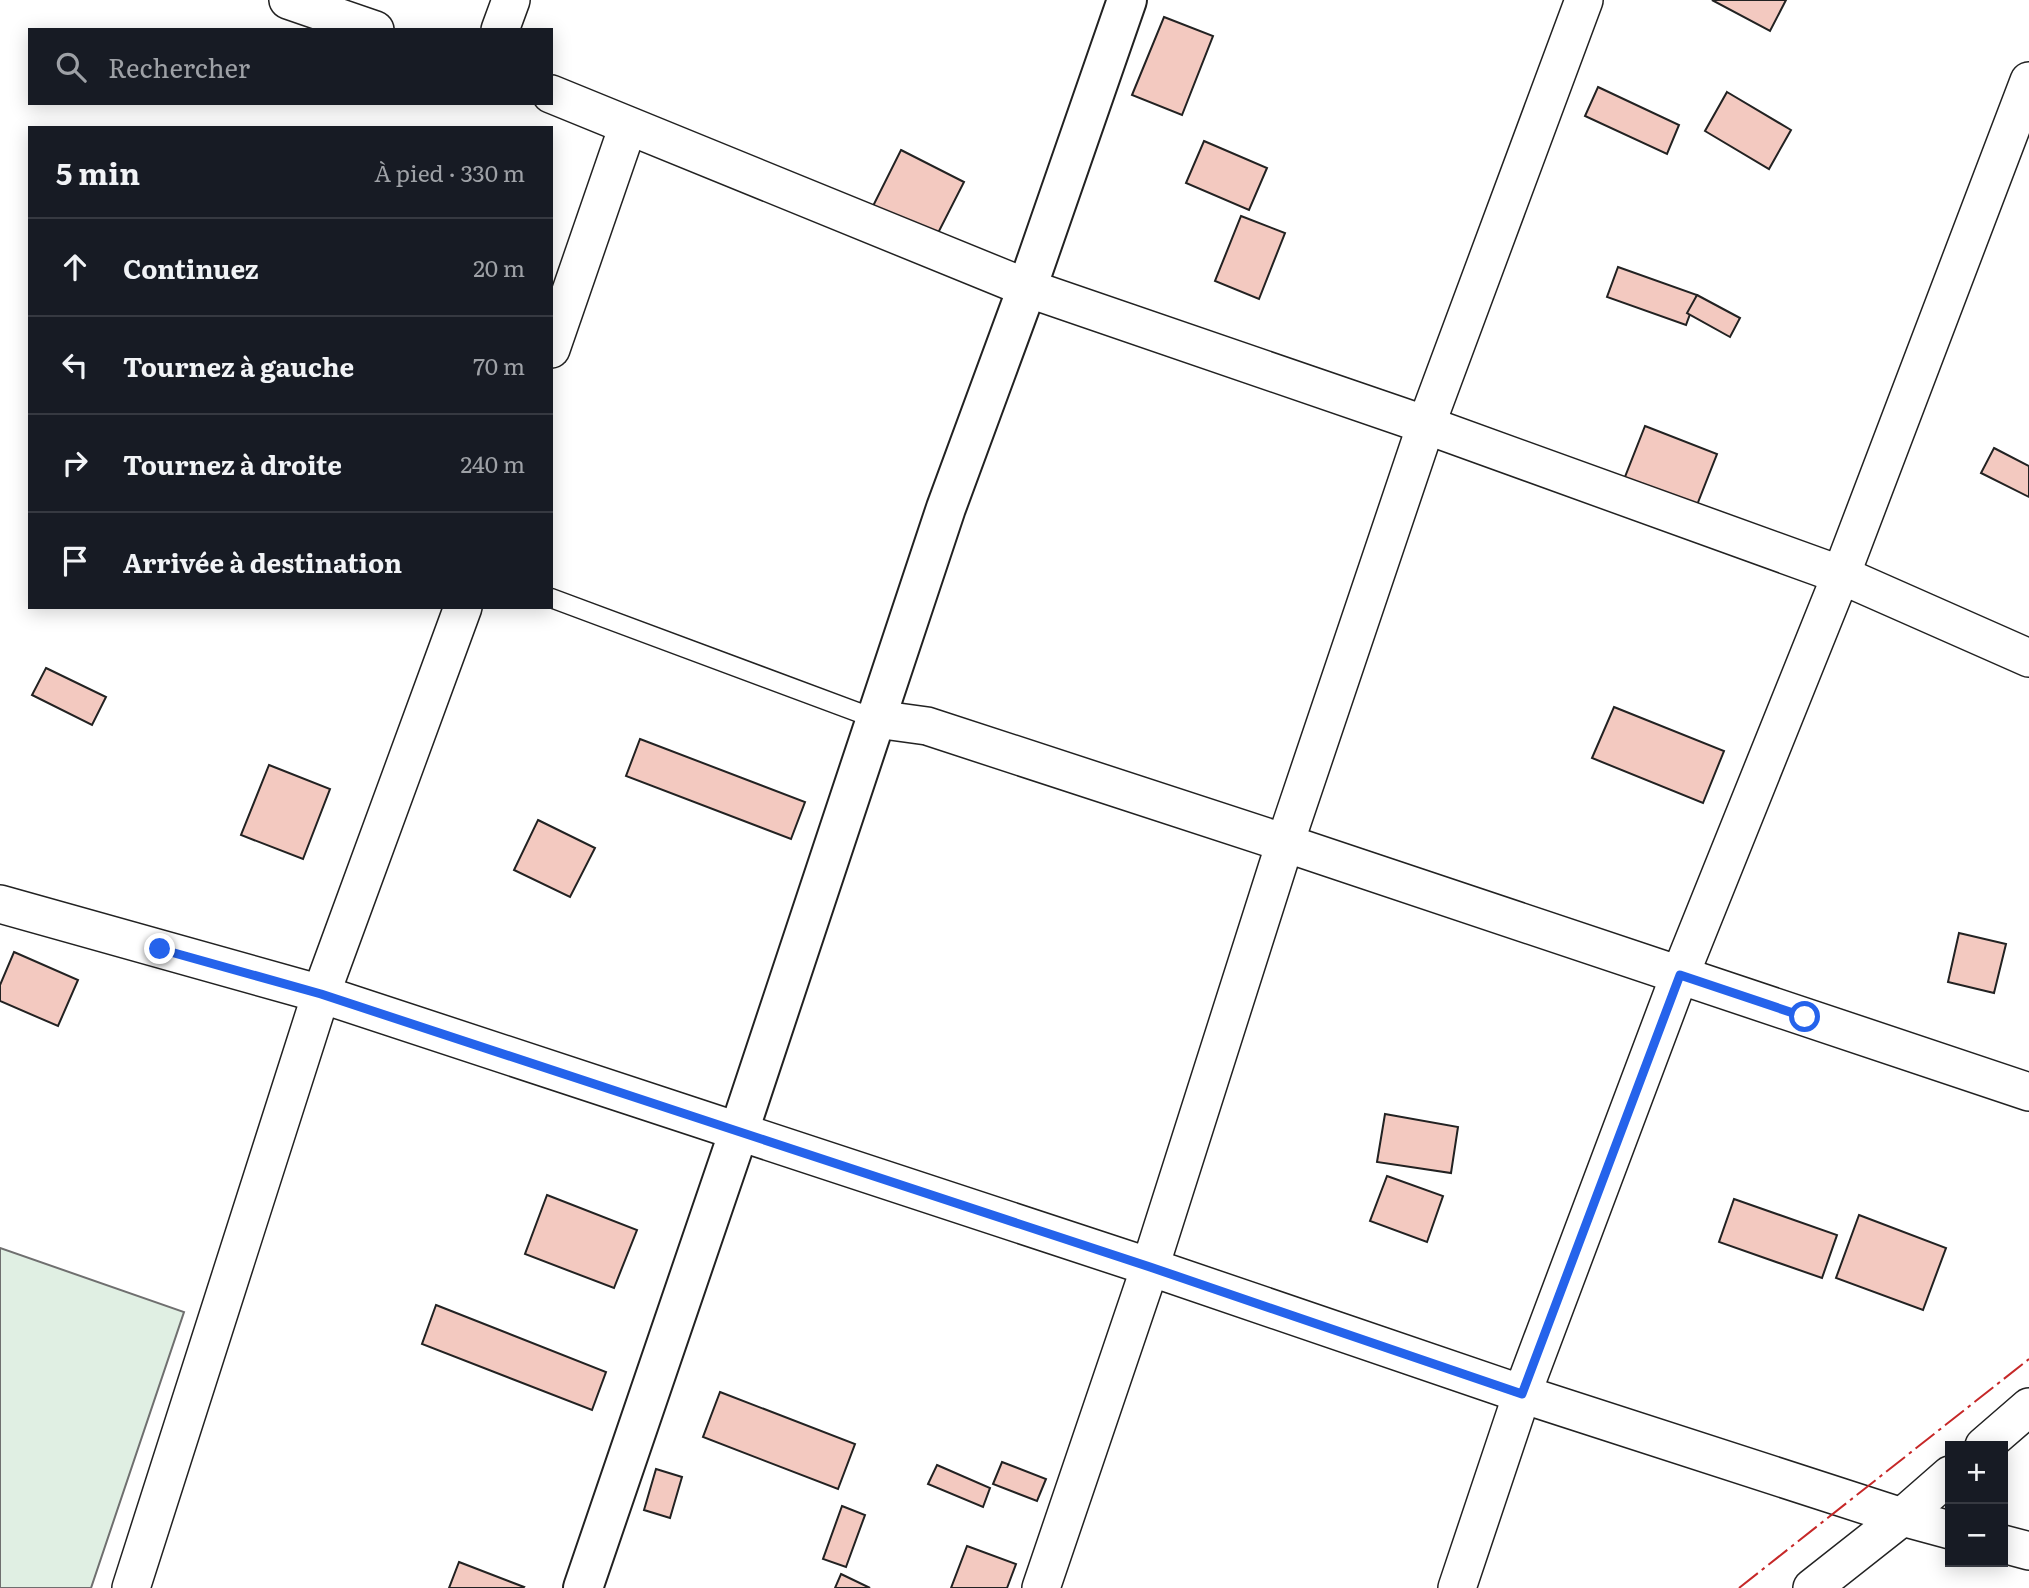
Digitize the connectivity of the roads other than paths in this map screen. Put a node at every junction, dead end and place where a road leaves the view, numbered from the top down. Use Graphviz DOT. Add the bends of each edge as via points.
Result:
graph roads {
  1 [pos="288,0"];
  2 [pos="511,0"];
  3 [pos="1127,0"];
  4 [pos="1584,0"];
  5 [pos="369,28"];
  6 [pos="501,28"];
  7 [pos="2029,81"];
  8 [pos="553,95"];
  9 [pos="628,126"];
  10 [pos="1027,288"];
  11 [pos="553,343"];
  12 [pos="1426,425"];
  13 [pos="1841,575"];
  14 [pos="553,599"];
  15 [pos="462,609"];
  16 [pos="2029,658"];
  17 [pos="876,719"];
  18 [pos="1285,843"];
  19 [pos="0,904"];
  20 [pos="1680,975"];
  21 [pos="321,994"];
  22 [pos="2029,1092"];
  23 [pos="739,1131"];
  24 [pos="1150,1267"];
  25 [pos="1522,1394"];
  26 [pos="2029,1407"];
  27 [pos="1990,1441"];
  28 [pos="1945,1479"];
  29 [pos="1902,1517"];
  30 [pos="1945,1529"];
  31 [pos="2008,1545"];
  32 [pos="2029,1551"];
  33 [pos="131,1588"];
  34 [pos="583,1588"];
  35 [pos="1041,1588"];
  36 [pos="1457,1588"];
  37 [pos="1812,1588"];
  1 -- 5 [label="street"];
  2 -- 6 [label="street"];
  3 -- 10 [label="street"];
  4 -- 12 [label="street"];
  7 -- 13 [label="street"];
  8 -- 9 [label="street"];
  9 -- 10 [label="street"];
  9 -- 11 [label="street"];
  10 -- 12 [label="street"];
  10 -- 17 [label="street" via="946,508"];
  12 -- 13 [label="street"];
  12 -- 18 [label="street"];
  13 -- 16 [label="street"];
  13 -- 20 [label="street"];
  14 -- 17 [label="lane"];
  15 -- 21 [label="street"];
  17 -- 18 [label="street" via="927,726"];
  17 -- 23 [label="street"];
  18 -- 20 [label="street"];
  18 -- 24 [label="street"];
  19 -- 21 [label="street"];
  20 -- 22 [label="street"];
  20 -- 25 [label="street"];
  21 -- 23 [label="street"];
  21 -- 33 [label="street"];
  23 -- 24 [label="street"];
  23 -- 34 [label="street"];
  24 -- 25 [label="street"];
  24 -- 35 [label="street"];
  25 -- 29 [label="street"];
  25 -- 36 [label="street"];
  26 -- 27 [label="street"];
  28 -- 29 [label="street"];
  29 -- 30 [label="street"];
  29 -- 37 [label="street"];
  31 -- 32 [label="street"];
}
